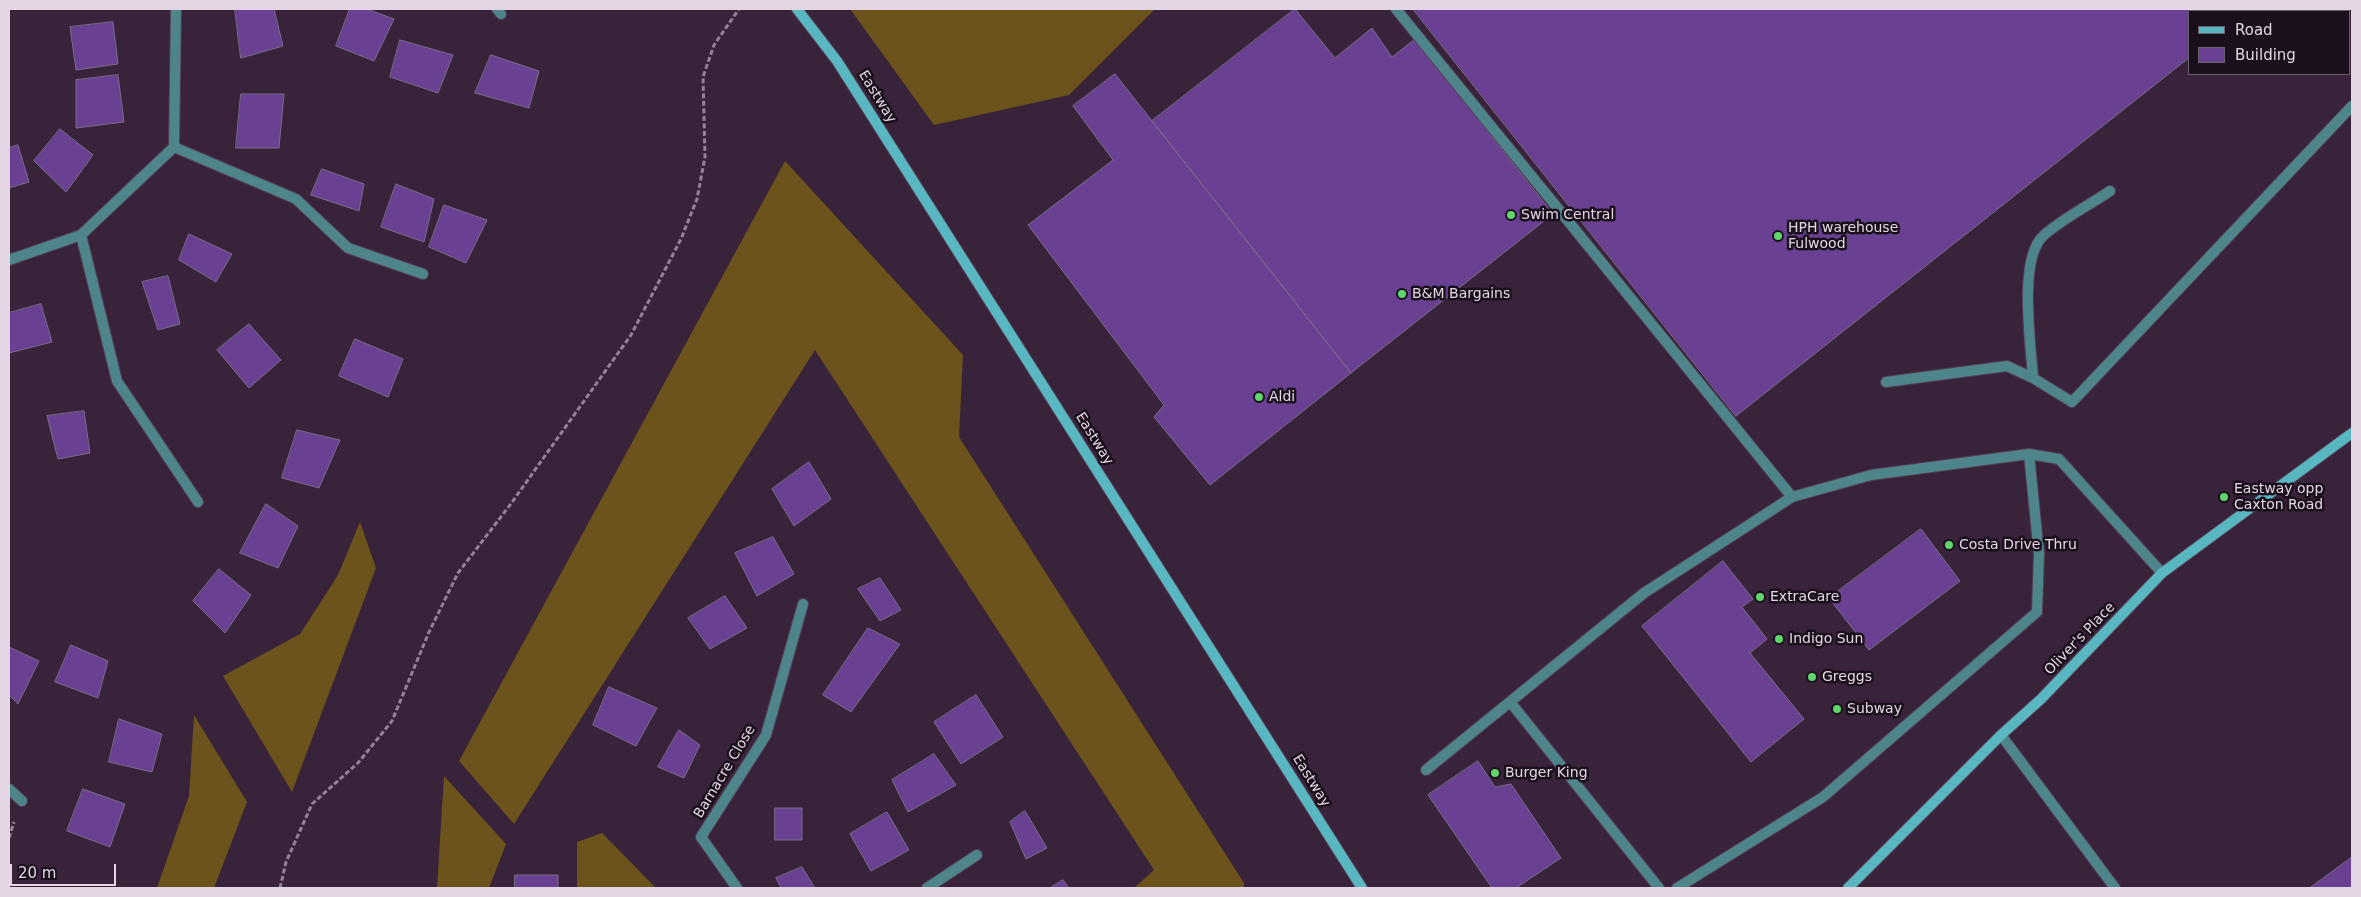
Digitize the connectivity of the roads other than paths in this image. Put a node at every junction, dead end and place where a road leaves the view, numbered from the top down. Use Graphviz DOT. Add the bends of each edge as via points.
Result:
graph roads {
  1 [pos="176,9"];
  2 [pos="797,9"];
  3 [pos="1396,9"];
  4 [pos="2352,106"];
  5 [pos="174,147"];
  6 [pos="2110,191"];
  7 [pos="81,236"];
  8 [pos="9,260"];
  9 [pos="423,274"];
  10 [pos="2033,378"];
  11 [pos="1886,382"];
  12 [pos="2352,433"];
  13 [pos="2029,454"];
  14 [pos="1792,497"];
  15 [pos="198,502"];
  16 [pos="2162,573"];
  17 [pos="803,604"];
  18 [pos="1511,704"];
  19 [pos="2001,736"];
  20 [pos="1426,770"];
  21 [pos="9,789"];
  22 [pos="22,801"];
  23 [pos="977,855"];
  24 [pos="737,888"];
  25 [pos="927,888"];
  26 [pos="1362,888"];
  27 [pos="1659,888"];
  28 [pos="1677,888"];
  29 [pos="1848,888"];
  30 [pos="2115,888"];
  1 -- 5 [label="street"];
  2 -- 26 [label="main road, Eastway" via="838,61"];
  3 -- 14 [label="street"];
  4 -- 10 [label="street" via="2072,402"];
  5 -- 7 [label="street"];
  5 -- 9 [label="street" via="296,199 348,248"];
  6 -- 10 [label="street" via="2042,237 2030,260 2028,289"];
  7 -- 8 [label="street"];
  7 -- 15 [label="street" via="117,381"];
  10 -- 11 [label="street" via="2007,366"];
  12 -- 16 [label="main road, Oliver's Place"];
  13 -- 14 [label="street" via="1871,475"];
  13 -- 16 [label="street" via="2059,459"];
  13 -- 28 [label="street" via="2039,554 2037,612 1823,797"];
  14 -- 18 [label="street" via="1644,593"];
  16 -- 19 [label="main road, Oliver's Place"];
  17 -- 24 [label="street, Barnacre Close" via="766,735 701,837"];
  18 -- 20 [label="street"];
  18 -- 27 [label="street"];
  19 -- 29 [label="main road, Oliver's Place"];
  19 -- 30 [label="street"];
  21 -- 22 [label="street"];
  23 -- 25 [label="street"];
}
